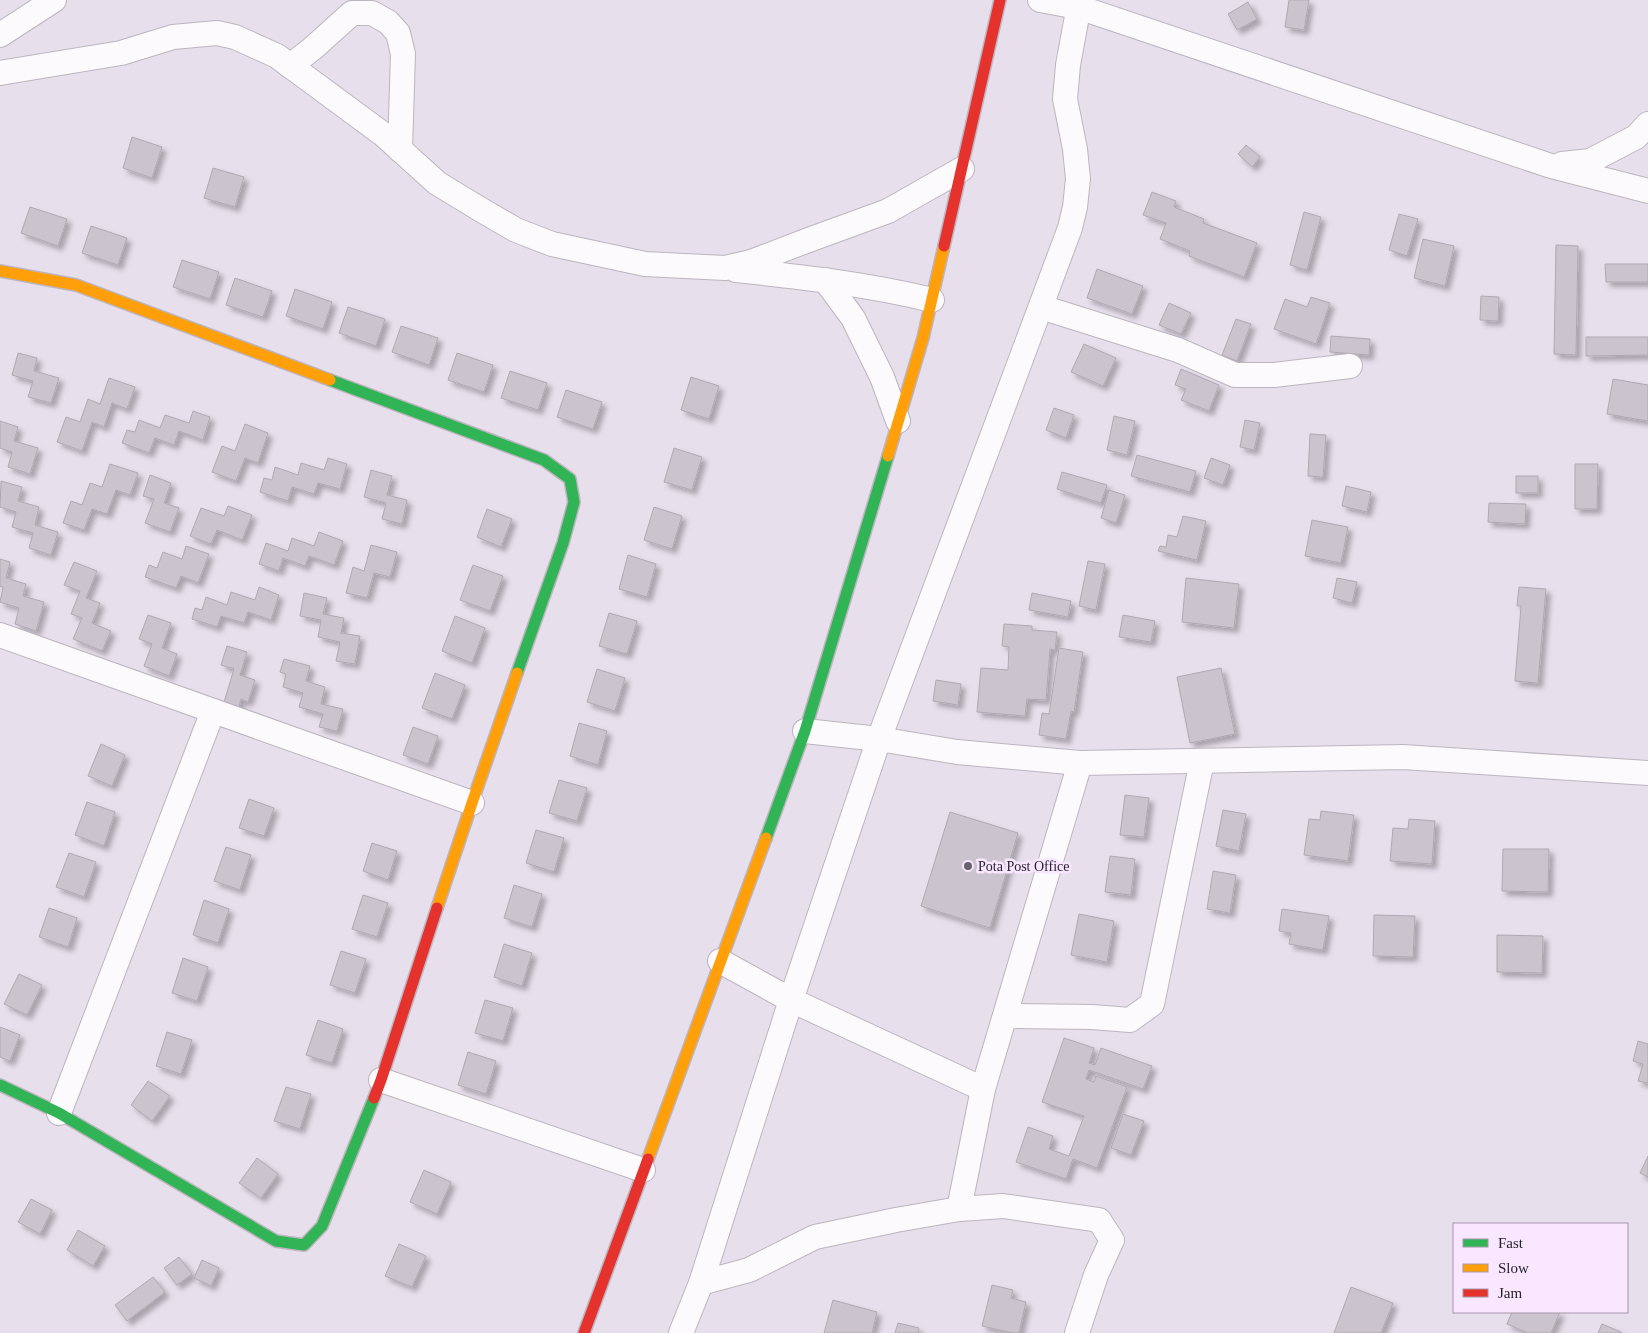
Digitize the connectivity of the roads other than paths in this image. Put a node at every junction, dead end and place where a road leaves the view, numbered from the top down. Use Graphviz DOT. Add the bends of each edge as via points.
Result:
graph roads {
  1 [pos="54,0"];
  2 [pos="1000,0"];
  3 [pos="1040,0"];
  4 [pos="1079,3"];
  5 [pos="0,35"];
  6 [pos="290,66"];
  7 [pos="0,73"];
  8 [pos="1648,124"];
  9 [pos="400,150"];
  10 [pos="1550,166"];
  11 [pos="962,169"];
  12 [pos="1648,191"];
  13 [pos="725,268"];
  14 [pos="0,271"];
  15 [pos="826,280"];
  16 [pos="932,300"];
  17 [pos="1041,307"];
  18 [pos="1350,366"];
  19 [pos="898,421"];
  20 [pos="0,635"];
  21 [pos="212,710"];
  22 [pos="805,731"];
  23 [pos="879,740"];
  24 [pos="1202,761"];
  25 [pos="1080,763"];
  26 [pos="1648,773"];
  27 [pos="472,803"];
  28 [pos="720,961"];
  29 [pos="791,1000"];
  30 [pos="1006,1016"];
  31 [pos="381,1080"];
  32 [pos="0,1086"];
  33 [pos="983,1089"];
  34 [pos="60,1113"];
  35 [pos="643,1170"];
  36 [pos="959,1209"];
  37 [pos="701,1283"];
  38 [pos="584,1333"];
  39 [pos="681,1333"];
  40 [pos="1077,1333"];
  1 -- 5 [label="street"];
  2 -- 11 [label="street"];
  3 -- 4 [label="street"];
  4 -- 10 [label="street"];
  4 -- 17 [label="street" via="1064,99 1078,171 1075,207"];
  6 -- 7 [label="street" via="277,56 217,33 172,37 121,54"];
  6 -- 9 [label="street"];
  6 -- 9 [label="street" via="352,13 372,13 388,22 398,33 404,54"];
  8 -- 10 [label="street" via="1636,137 1590,161"];
  9 -- 13 [label="street" via="437,183 516,230 552,244 645,264"];
  10 -- 12 [label="street"];
  11 -- 13 [label="street" via="888,211 751,262"];
  11 -- 16 [label="street"];
  13 -- 15 [label="street"];
  14 -- 27 [label="street" via="76,285 544,460 570,479 574,502 563,543"];
  15 -- 16 [label="street"];
  15 -- 19 [label="street" via="853,318 882,377"];
  16 -- 19 [label="street"];
  17 -- 18 [label="street" via="1178,350 1235,375 1274,375"];
  17 -- 23 [label="street"];
  19 -- 22 [label="street"];
  20 -- 21 [label="street"];
  21 -- 27 [label="street"];
  21 -- 34 [label="street"];
  22 -- 23 [label="street"];
  22 -- 28 [label="street"];
  23 -- 25 [label="street" via="956,752"];
  23 -- 29 [label="street"];
  24 -- 25 [label="street"];
  24 -- 26 [label="street" via="1403,756"];
  24 -- 30 [label="street" via="1152,1004 1130,1020"];
  25 -- 30 [label="street"];
  27 -- 31 [label="street"];
  28 -- 29 [label="street"];
  28 -- 35 [label="street"];
  29 -- 33 [label="street"];
  29 -- 37 [label="street"];
  30 -- 33 [label="street"];
  31 -- 34 [label="street" via="322,1226 304,1245 276,1240"];
  31 -- 35 [label="street"];
  32 -- 34 [label="street"];
  33 -- 36 [label="street"];
  35 -- 38 [label="street"];
  36 -- 37 [label="street" via="815,1237 749,1270"];
  36 -- 40 [label="street" via="1002,1206 1099,1220 1112,1240 1096,1275"];
  37 -- 39 [label="street"];
}
